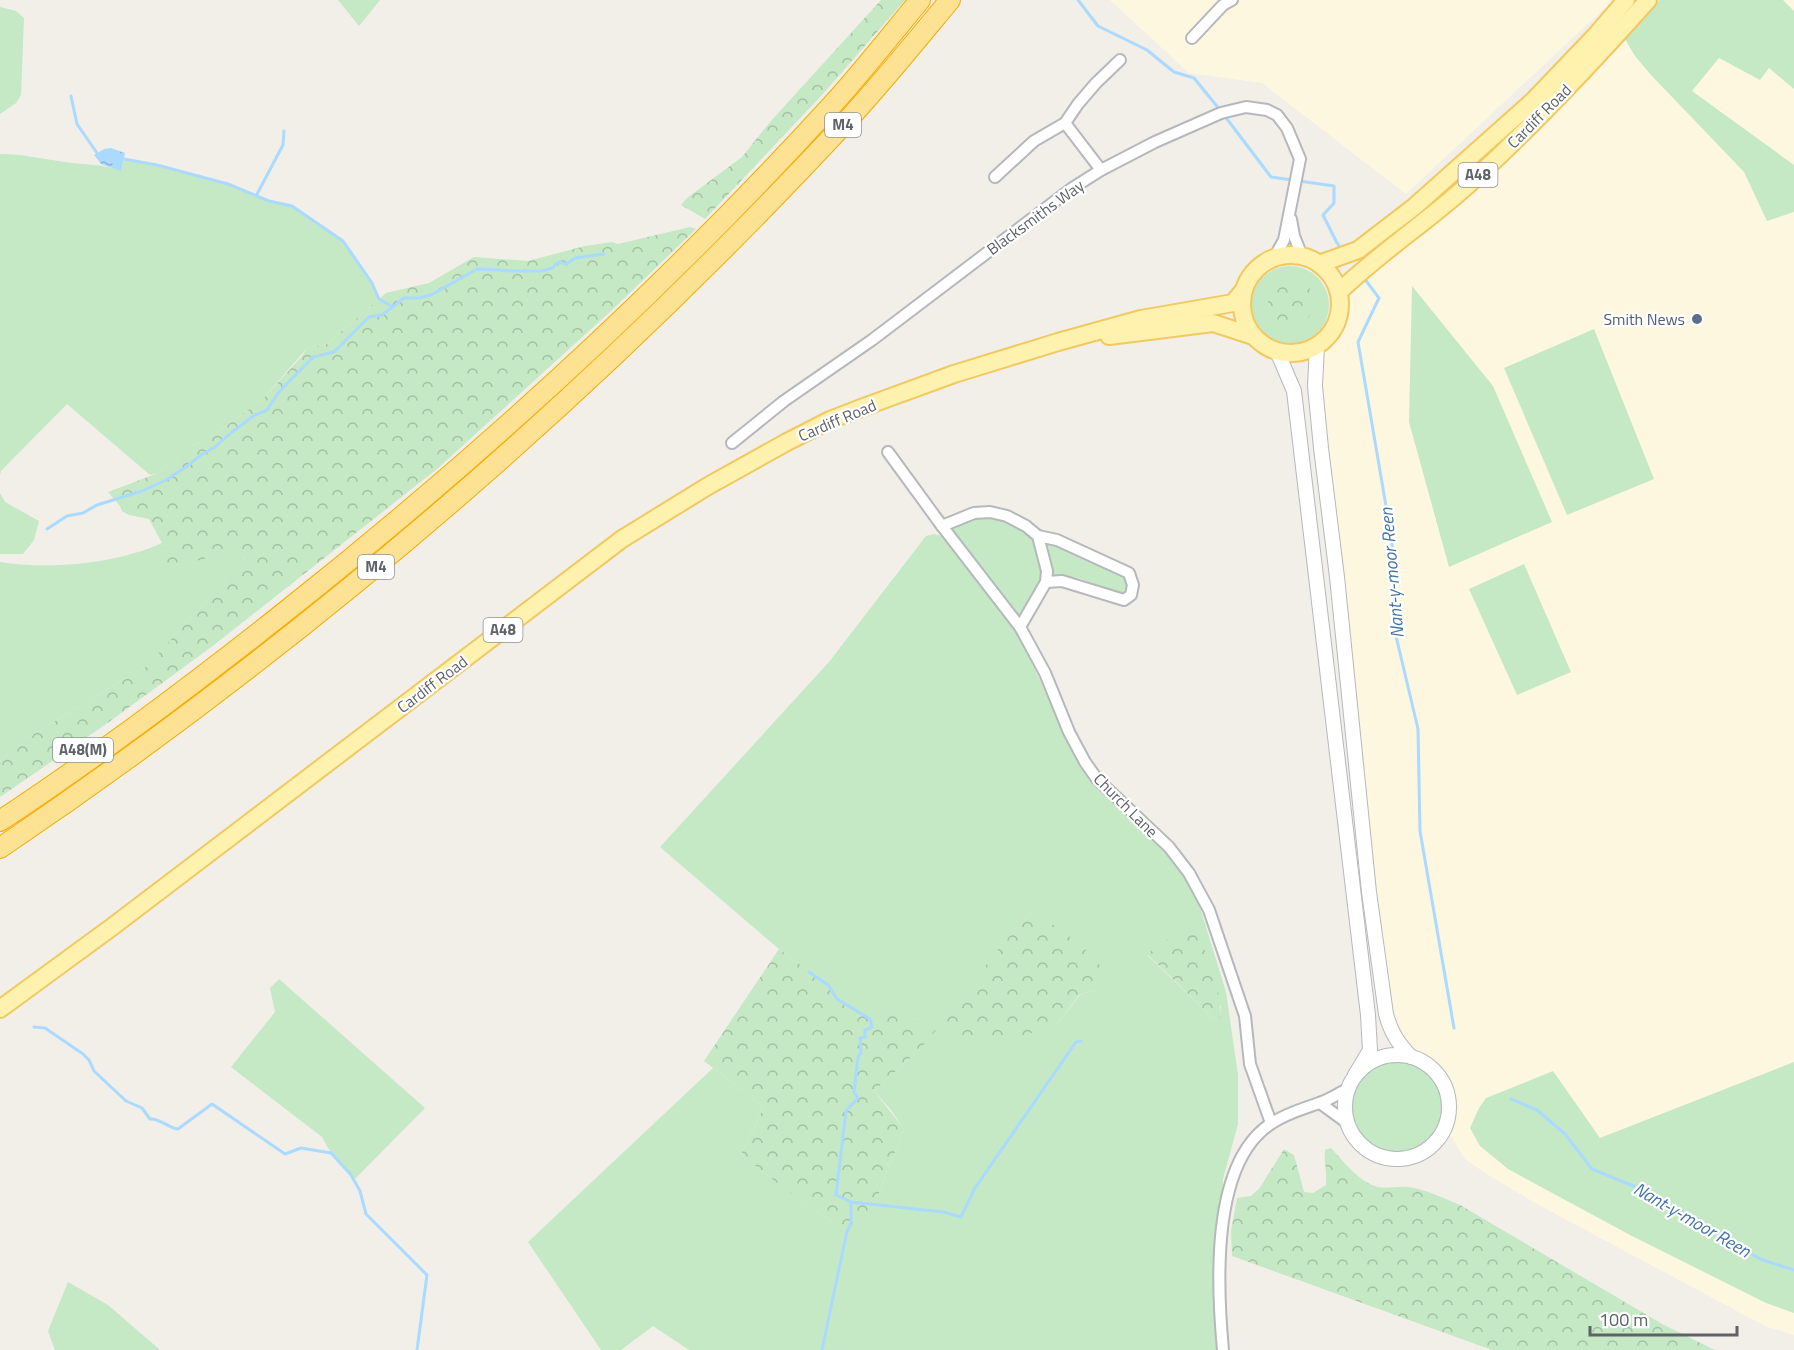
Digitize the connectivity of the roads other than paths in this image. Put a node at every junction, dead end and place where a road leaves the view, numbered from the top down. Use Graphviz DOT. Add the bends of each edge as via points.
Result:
graph roads {
  1 [pos="920,0"];
  2 [pos="950,0"];
  3 [pos="1232,0"];
  4 [pos="1626,0"];
  5 [pos="1648,0"];
  6 [pos="1192,38"];
  7 [pos="1120,60"];
  8 [pos="1065,123"];
  9 [pos="1101,170"];
  10 [pos="995,177"];
  11 [pos="1290,213"];
  12 [pos="1302,256"];
  13 [pos="1274,258"];
  14 [pos="1319,264"];
  15 [pos="1243,291"];
  16 [pos="1338,292"];
  17 [pos="1253,336"];
  18 [pos="1058,342"];
  19 [pos="1317,345"];
  20 [pos="1277,351"];
  21 [pos="732,443"];
  22 [pos="888,452"];
  23 [pos="942,526"];
  24 [pos="1038,536"];
  25 [pos="1046,582"];
  26 [pos="1020,627"];
  27 [pos="170,700"];
  28 [pos="0,806"];
  29 [pos="0,821"];
  30 [pos="0,848"];
  31 [pos="0,1009"];
  32 [pos="1411,1057"];
  33 [pos="1355,1075"];
  34 [pos="1347,1089"];
  35 [pos="1320,1103"];
  36 [pos="1346,1122"];
  37 [pos="1271,1123"];
  38 [pos="1223,1350"];
  1 -- 27 [label="highway, M4" via="833,103 707,235 580,358 457,470"];
  2 -- 30 [label="highway, M4" via="848,120 726,248 532,434 373,569 176,724"];
  3 -- 6 [label="street"];
  4 -- 14 [label="main road, Cardiff Road / A48" via="1533,101 1414,207 1358,250"];
  5 -- 16 [label="main road, Cardiff Road / A48" via="1537,121 1467,186"];
  7 -- 8 [label="street"];
  8 -- 9 [label="street"];
  8 -- 10 [label="street" via="1034,141"];
  9 -- 11 [label="street, Blacksmiths Way" via="1207,119 1246,107 1267,110 1287,128 1300,159"];
  9 -- 21 [label="street, Blacksmiths Way"];
  11 -- 12 [label="street, Blacksmiths Way"];
  11 -- 13 [label="street, Blacksmiths Way" via="1284,240"];
  12 -- 13 [label="main road"];
  12 -- 14 [label="main road"];
  13 -- 15 [label="main road" via="1260,266"];
  14 -- 16 [label="main road"];
  15 -- 17 [label="main road" via="1243,315"];
  15 -- 18 [label="main road, Cardiff Road / A48" via="1233,303 1141,319"];
  16 -- 19 [label="main road" via="1340,309 1335,326"];
  17 -- 18 [label="main road, Cardiff Road / A48" via="1213,323"];
  17 -- 20 [label="main road"];
  18 -- 31 [label="main road, Cardiff Road / A48" via="954,374 830,420 708,486 622,539"];
  19 -- 20 [label="main road" via="1298,353"];
  19 -- 32 [label="street" via="1315,386 1369,892 1386,1014 1391,1031"];
  20 -- 33 [label="street" via="1294,391 1368,1015 1370,1050"];
  22 -- 23 [label="street, Church Lane"];
  23 -- 24 [label="street" via="974,513 990,512 1007,516"];
  23 -- 26 [label="street, Church Lane"];
  24 -- 25 [label="street"];
  24 -- 25 [label="street" via="1057,540 1129,573 1132,585 1131,595 1124,600 1062,581"];
  25 -- 26 [label="street"];
  26 -- 37 [label="street, Church Lane" via="1045,672 1085,762 1097,779 1169,848 1189,873 1209,910 1245,1016 1251,1064"];
  27 -- 28 [label="highway, A48(M)" via="84,749"];
  27 -- 29 [label="highway, M4"];
  32 -- 33 [label="street" via="1380,1058"];
  32 -- 36 [label="street" via="1436,1072 1445,1087 1449,1109 1436,1142 1422,1153 1386,1159 1368,1152"];
  33 -- 34 [label="street"];
  34 -- 35 [label="street"];
  34 -- 36 [label="street"];
  35 -- 36 [label="street"];
  35 -- 37 [label="street"];
  37 -- 38 [label="street" via="1251,1142 1231,1180 1222,1229 1218,1298"];
}
